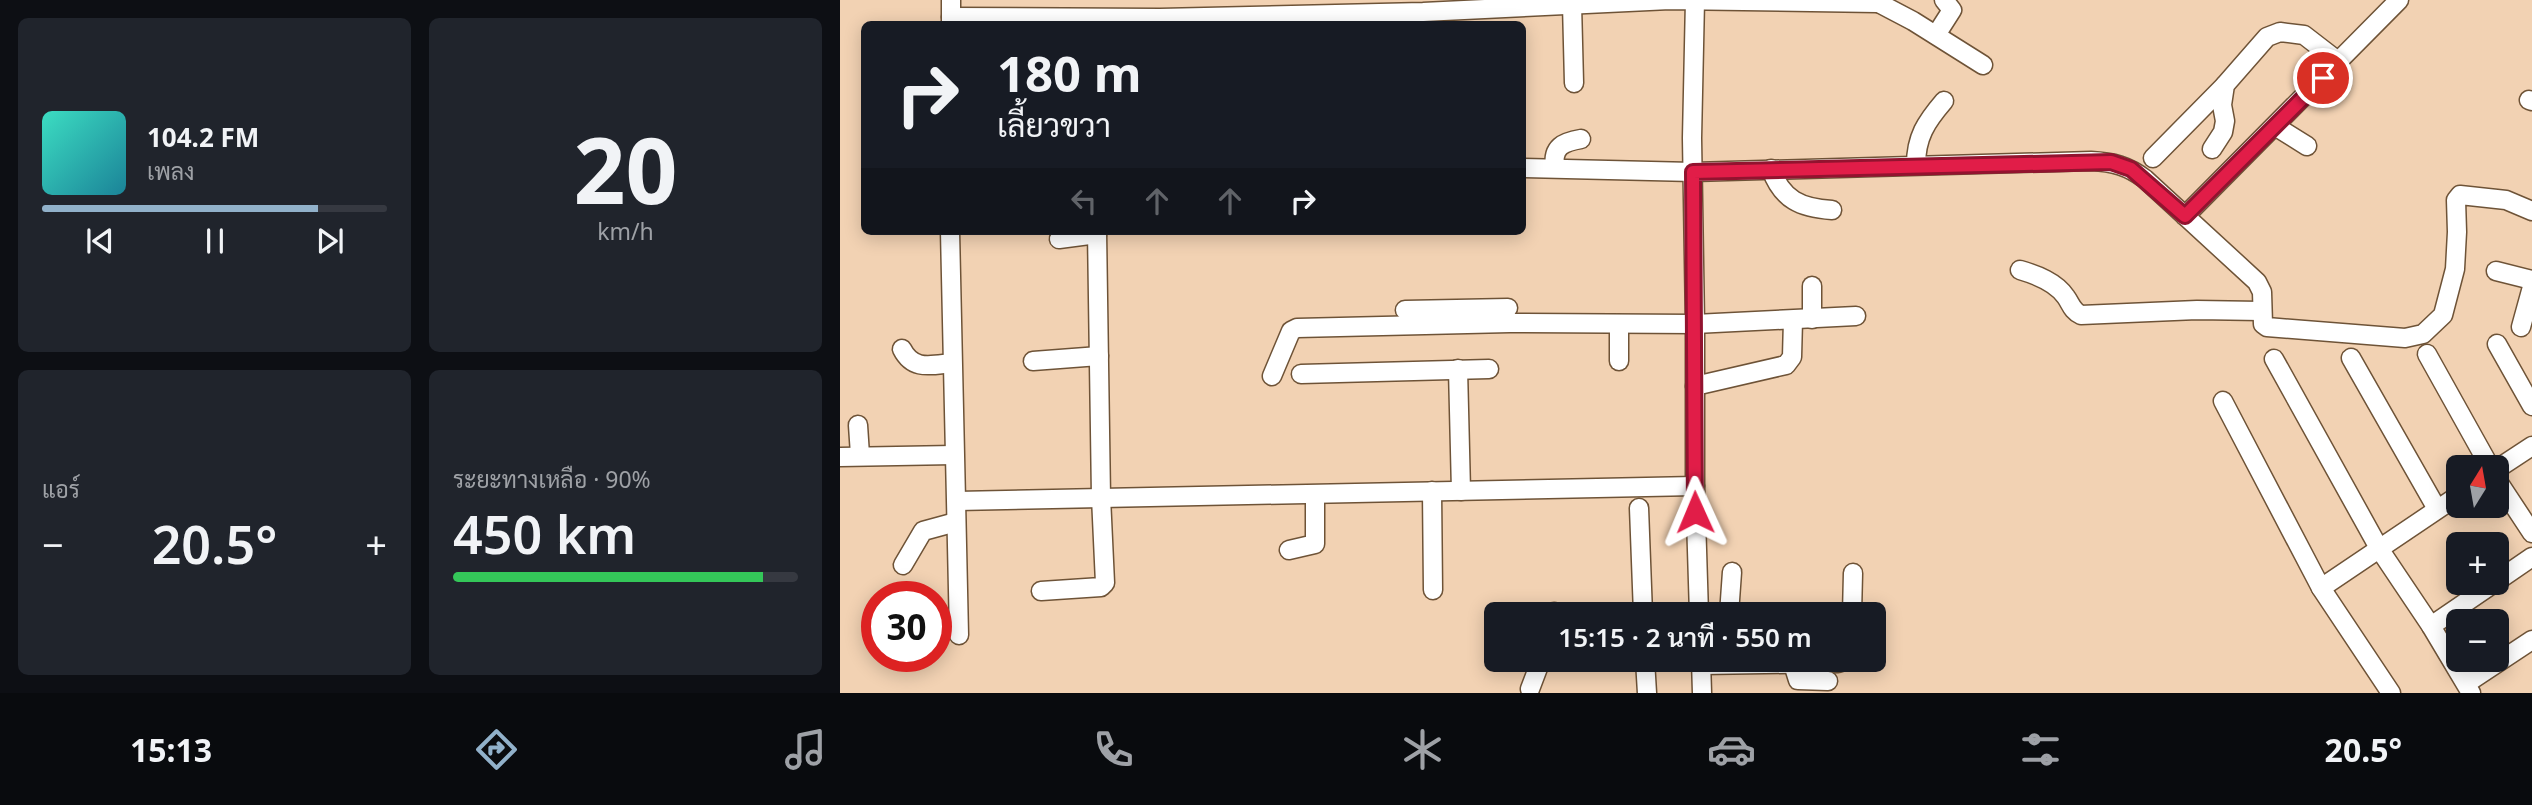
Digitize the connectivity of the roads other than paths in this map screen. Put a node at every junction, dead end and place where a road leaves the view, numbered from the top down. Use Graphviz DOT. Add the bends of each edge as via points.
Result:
graph roads {
  1 [pos="1695,0"];
  2 [pos="1944,0"];
  3 [pos="2399,0"];
  4 [pos="1875,1"];
  5 [pos="1508,4"];
  6 [pos="1572,4"];
  7 [pos="1422,6"];
  8 [pos="1310,7"];
  9 [pos="1003,9"];
  10 [pos="1173,9"];
  11 [pos="951,14"];
  12 [pos="1093,21"];
  13 [pos="1936,35"];
  14 [pos="2340,62"];
  15 [pos="1983,65"];
  16 [pos="1574,83"];
  17 [pos="2225,85"];
  18 [pos="1944,101"];
  19 [pos="2275,126"];
  20 [pos="1581,139"];
  21 [pos="2307,146"];
  22 [pos="2212,149"];
  23 [pos="2153,158"];
  24 [pos="1916,165"];
  25 [pos="1555,167"];
  26 [pos="1526,168"];
  27 [pos="1771,170"];
  28 [pos="1693,172"];
  29 [pos="1832,210"];
  30 [pos="2532,211"];
  31 [pos="2185,216"];
  32 [pos="950,235"];
  33 [pos="1084,235"];
  34 [pos="1097,235"];
  35 [pos="1059,239"];
  36 [pos="2020,270"];
  37 [pos="2496,271"];
  38 [pos="2532,280"];
  39 [pos="1812,286"];
  40 [pos="2532,287"];
  41 [pos="1508,308"];
  42 [pos="1405,310"];
  43 [pos="2261,311"];
  44 [pos="1474,316"];
  45 [pos="1856,316"];
  46 [pos="1812,319"];
  47 [pos="1793,320"];
  48 [pos="1619,324"];
  49 [pos="1695,324"];
  50 [pos="2521,327"];
  51 [pos="2497,344"];
  52 [pos="902,349"];
  53 [pos="2427,354"];
  54 [pos="1099,356"];
  55 [pos="2351,358"];
  56 [pos="2274,359"];
  57 [pos="1033,361"];
  58 [pos="1619,361"];
  59 [pos="952,363"];
  60 [pos="1458,369"];
  61 [pos="1489,369"];
  62 [pos="1301,374"];
  63 [pos="1272,376"];
  64 [pos="1695,386"];
  65 [pos="2223,401"];
  66 [pos="2532,406"];
  67 [pos="858,425"];
  68 [pos="2532,446"];
  69 [pos="860,455"];
  70 [pos="954,455"];
  71 [pos="2483,455"];
  72 [pos="840,457"];
  73 [pos="2510,460"];
  74 [pos="1695,486"];
  75 [pos="1432,491"];
  76 [pos="1461,491"];
  77 [pos="1315,495"];
  78 [pos="1101,497"];
  79 [pos="2510,500"];
  80 [pos="957,501"];
  81 [pos="2446,503"];
  82 [pos="1639,508"];
  83 [pos="2437,509"];
  84 [pos="956,523"];
  85 [pos="2532,533"];
  86 [pos="1289,550"];
  87 [pos="2380,550"];
  88 [pos="2532,557"];
  89 [pos="903,565"];
  90 [pos="1732,572"];
  91 [pos="1853,573"];
  92 [pos="2509,573"];
  93 [pos="2321,589"];
  94 [pos="1433,590"];
  95 [pos="1041,591"];
  96 [pos="2477,595"];
  97 [pos="1643,602"];
  98 [pos="1699,602"];
  99 [pos="1730,602"];
  100 [pos="1852,602"];
  101 [pos="2431,626"];
  102 [pos="958,635"];
  103 [pos="2532,640"];
  104 [pos="1536,672"];
  105 [pos="1645,672"];
  106 [pos="1707,672"];
  107 [pos="1796,672"];
  108 [pos="1828,681"];
  109 [pos="2469,688"];
  110 [pos="1530,689"];
  111 [pos="1647,693"];
  112 [pos="1702,693"];
  113 [pos="2390,693"];
  1 -- 4 [label="street"];
  1 -- 6 [label="street"];
  1 -- 28 [label="street"];
  2 -- 13 [label="street" via="1952,10"];
  3 -- 14 [label="street"];
  4 -- 13 [label="street"];
  5 -- 6 [label="street"];
  5 -- 7 [label="street"];
  6 -- 16 [label="street"];
  7 -- 8 [label="street"];
  8 -- 10 [label="street"];
  9 -- 11 [label="street"];
  9 -- 12 [label="street"];
  10 -- 12 [label="street"];
  13 -- 15 [label="street"];
  14 -- 17 [label="street" via="2304,35 2280,32 2267,37"];
  14 -- 19 [label="street"];
  17 -- 22 [label="street" via="2223,132"];
  17 -- 23 [label="street"];
  18 -- 24 [label="street" via="1919,136"];
  19 -- 21 [label="street"];
  19 -- 31 [label="street"];
  20 -- 25 [label="street" via="1564,142 1557,149"];
  24 -- 27 [label="street"];
  24 -- 31 [label="street" via="2111,162 2131,169"];
  25 -- 26 [label="street"];
  25 -- 28 [label="street"];
  27 -- 28 [label="street"];
  27 -- 29 [label="street" via="1781,191 1794,201"];
  28 -- 49 [label="street"];
  30 -- 43 [label="street" via="2506,200 2460,195 2456,200 2455,269 2443,315 2423,334 2405,338 2267,327"];
  31 -- 43 [label="street" via="2257,282 2262,292"];
  32 -- 59 [label="street"];
  33 -- 35 [label="street"];
  34 -- 54 [label="street"];
  36 -- 43 [label="street" via="2059,288 2073,311 2081,315"];
  37 -- 38 [label="street"];
  39 -- 46 [label="street"];
  40 -- 50 [label="street"];
  41 -- 44 [label="street"];
  42 -- 44 [label="street"];
  44 -- 48 [label="street"];
  44 -- 63 [label="street" via="1297,328 1291,331"];
  45 -- 46 [label="street"];
  46 -- 47 [label="street"];
  47 -- 49 [label="street"];
  47 -- 64 [label="street" via="1792,357 1786,365"];
  48 -- 49 [label="street"];
  48 -- 58 [label="street"];
  49 -- 64 [label="street"];
  51 -- 66 [label="street"];
  52 -- 59 [label="street" via="907,359 917,364"];
  53 -- 71 [label="street"];
  54 -- 57 [label="street"];
  54 -- 78 [label="street"];
  55 -- 83 [label="street"];
  56 -- 87 [label="street"];
  59 -- 70 [label="street"];
  60 -- 61 [label="street"];
  60 -- 62 [label="street"];
  60 -- 76 [label="street"];
  64 -- 74 [label="street"];
  65 -- 93 [label="street"];
  67 -- 69 [label="street"];
  68 -- 73 [label="street"];
  69 -- 70 [label="street"];
  69 -- 72 [label="street"];
  70 -- 80 [label="street"];
  74 -- 76 [label="street"];
  74 -- 98 [label="street"];
  75 -- 76 [label="street"];
  75 -- 77 [label="street"];
  75 -- 94 [label="street"];
  77 -- 78 [label="street"];
  77 -- 86 [label="street" via="1315,544"];
  78 -- 80 [label="street"];
  78 -- 95 [label="street" via="1105,583"];
  79 -- 85 [label="street"];
  80 -- 84 [label="street"];
  81 -- 83 [label="street"];
  82 -- 97 [label="street"];
  83 -- 87 [label="street"];
  84 -- 89 [label="street" via="923,531"];
  84 -- 102 [label="street"];
  87 -- 93 [label="street"];
  87 -- 101 [label="street"];
  88 -- 92 [label="street"];
  90 -- 99 [label="street"];
  91 -- 100 [label="street"];
  93 -- 113 [label="street"];
  96 -- 101 [label="street"];
  101 -- 109 [label="street"];
  103 -- 109 [label="street"];
  104 -- 110 [label="street"];
  105 -- 111 [label="street"];
  106 -- 112 [label="street"];
  107 -- 108 [label="street" via="1798,680"];
}
